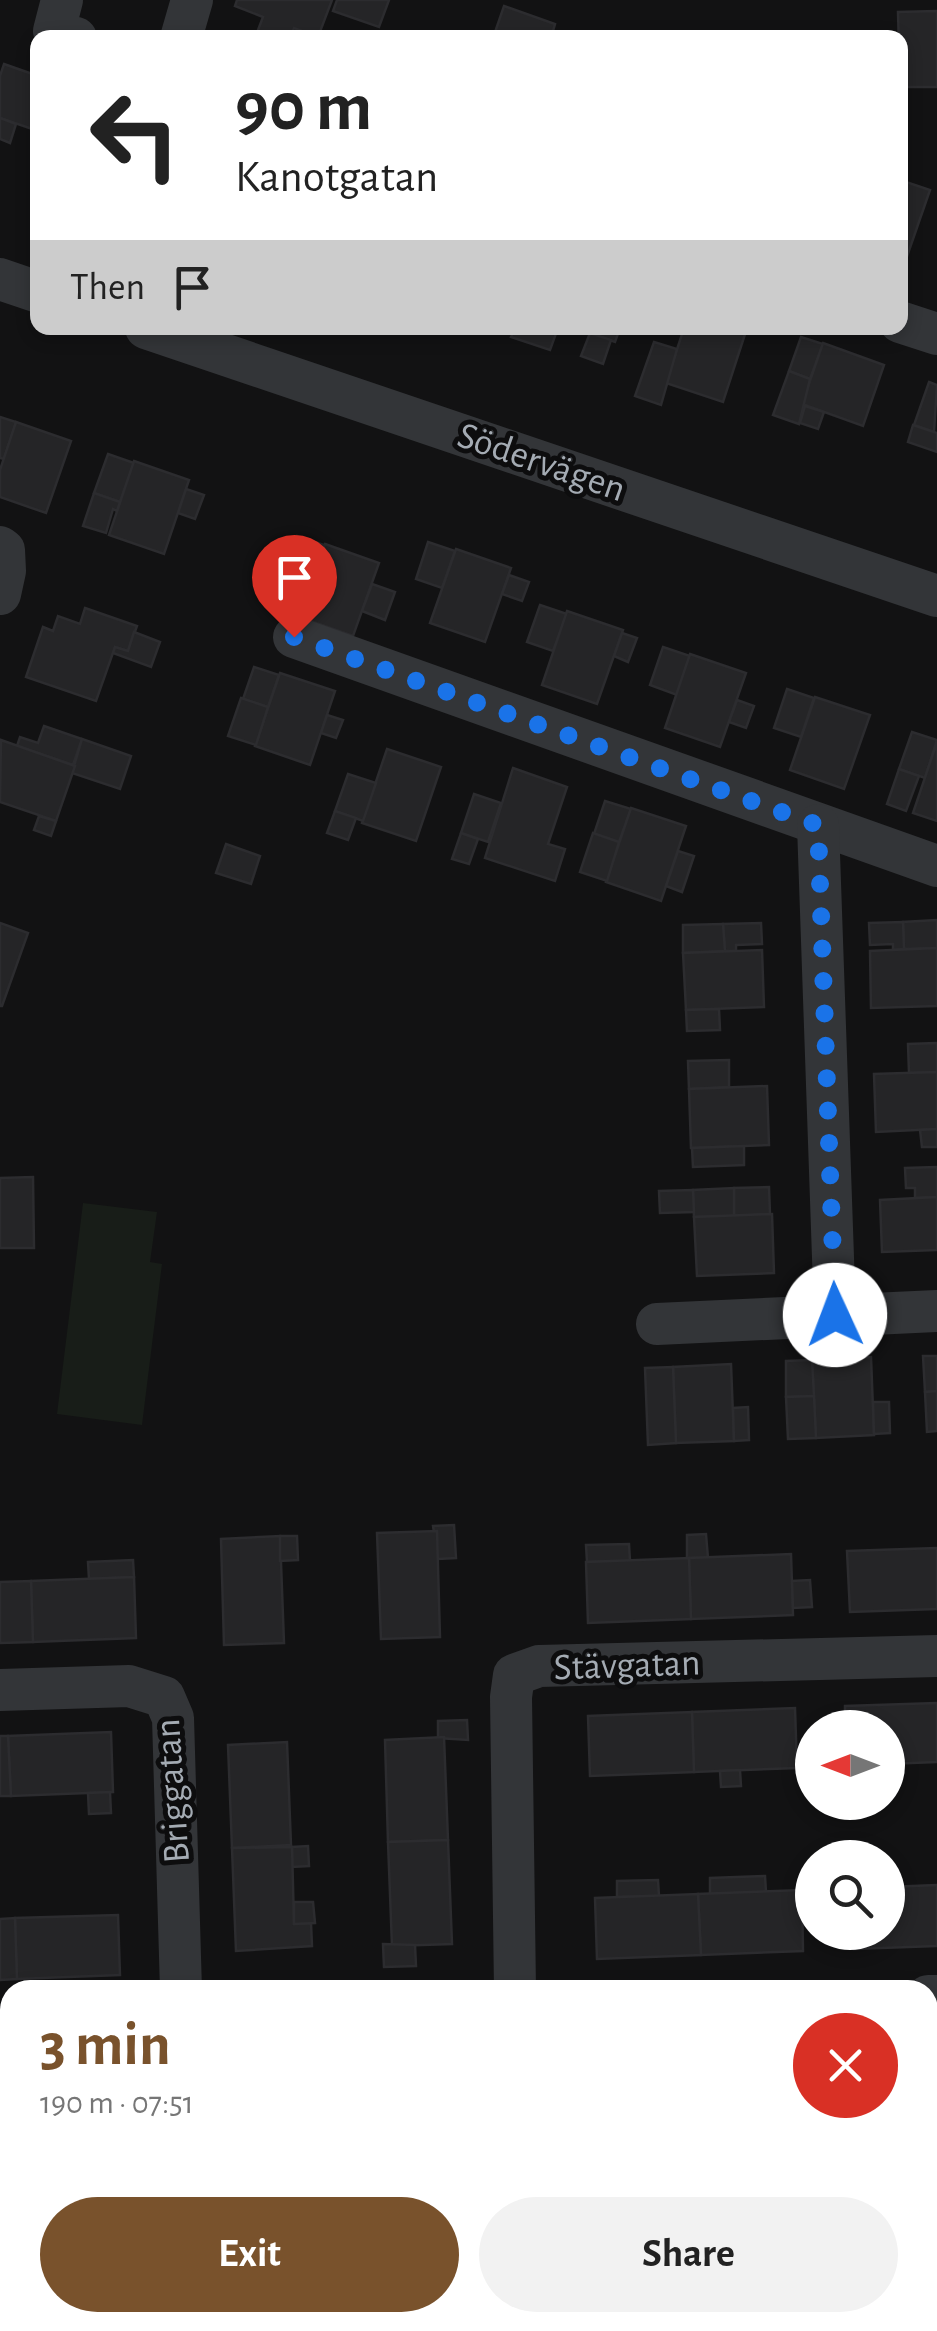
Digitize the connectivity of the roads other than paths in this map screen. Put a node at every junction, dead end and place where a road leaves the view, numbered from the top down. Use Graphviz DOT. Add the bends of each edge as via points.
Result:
graph roads {
  1 [pos="62,0"];
  2 [pos="192,0"];
  3 [pos="54,30"];
  4 [pos="183,30"];
  5 [pos="0,279"];
  6 [pos="30,289"];
  7 [pos="908,325"];
  8 [pos="937,334"];
  9 [pos="167,335"];
  10 [pos="0,547"];
  11 [pos="0,594"];
  12 [pos="937,596"];
  13 [pos="294,637"];
  14 [pos="818,825"];
  15 [pos="937,866"];
  16 [pos="937,1311"];
  17 [pos="835,1315"];
  18 [pos="658,1324"];
  19 [pos="937,1656"];
  20 [pos="0,1690"];
  21 [pos="181,1980"];
  22 [pos="515,1980"];
  1 -- 3 [label="street"];
  2 -- 4 [label="street"];
  5 -- 6 [label="street"];
  7 -- 8 [label="street"];
  9 -- 12 [label="street, Södervägen"];
  10 -- 11 [label="street" via="6,571"];
  13 -- 14 [label="street"];
  14 -- 15 [label="street"];
  14 -- 17 [label="street"];
  16 -- 17 [label="street"];
  17 -- 18 [label="street"];
  19 -- 22 [label="street, Stävgatan" via="539,1666 514,1675"];
  20 -- 21 [label="street, Briggatan" via="129,1686 164,1697 173,1718"];
}
